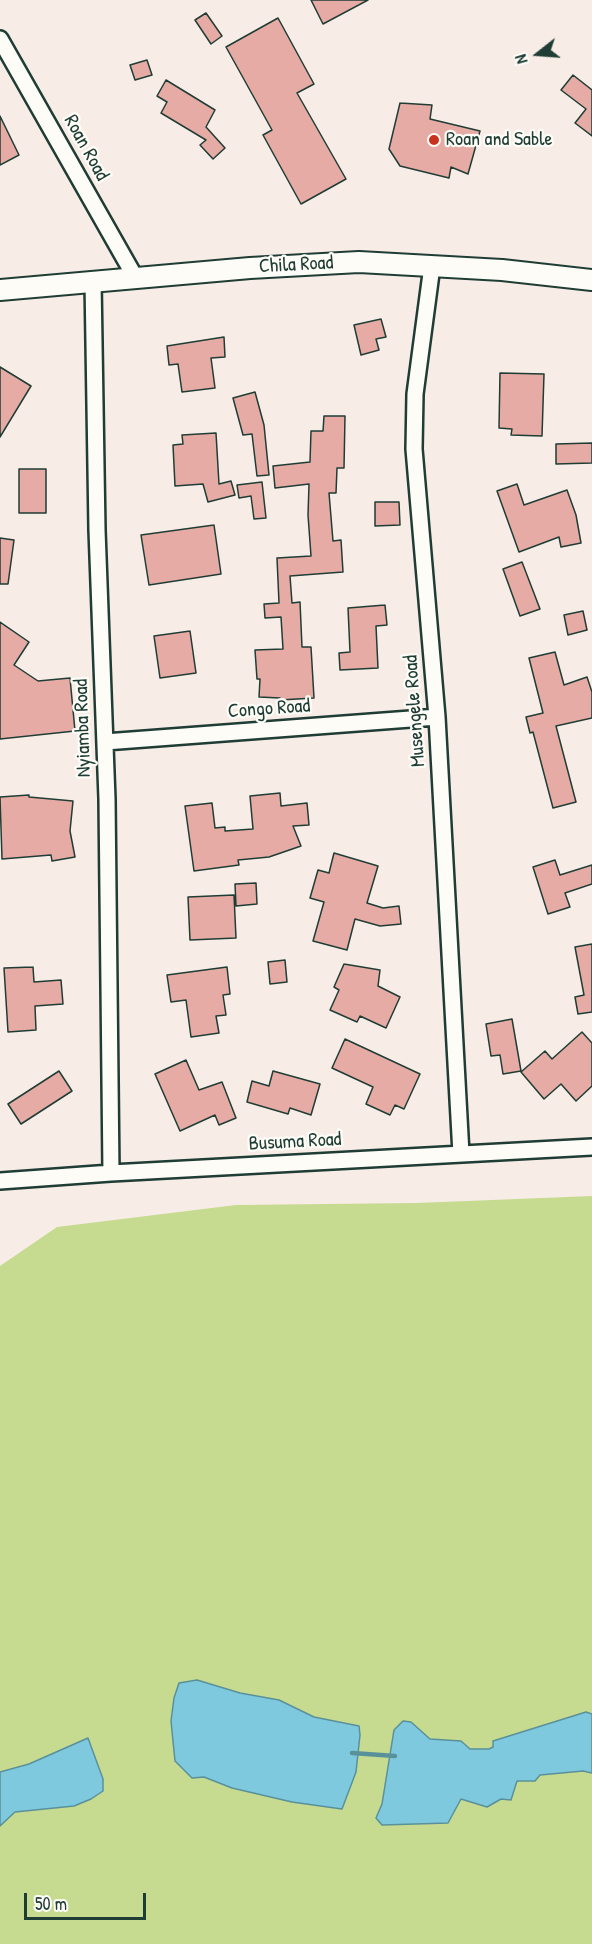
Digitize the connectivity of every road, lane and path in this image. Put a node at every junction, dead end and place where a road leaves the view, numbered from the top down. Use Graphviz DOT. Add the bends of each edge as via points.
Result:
graph roads {
  1 [pos="0,39"];
  2 [pos="432,266"];
  3 [pos="135,277"];
  4 [pos="592,280"];
  5 [pos="93,281"];
  6 [pos="0,290"];
  7 [pos="437,717"];
  8 [pos="105,742"];
  9 [pos="592,1147"];
  10 [pos="461,1154"];
  11 [pos="111,1173"];
  12 [pos="0,1181"];
  1 -- 3 [label="street, Roan Road"];
  2 -- 3 [label="street, Chila Road" via="359,262"];
  2 -- 4 [label="street, Chila Road"];
  2 -- 7 [label="street, Musengele Road" via="416,394 414,449"];
  3 -- 5 [label="street, Chila Road"];
  5 -- 6 [label="street, Chila Road"];
  5 -- 8 [label="street, Nyiamba Road"];
  7 -- 8 [label="street, Congo Road"];
  7 -- 10 [label="street, Musengele Road"];
  8 -- 11 [label="street, Nyiamba Road"];
  9 -- 10 [label="street, Busuma Road"];
  10 -- 11 [label="street, Busuma Road"];
  11 -- 12 [label="street, Busuma Road"];
}
